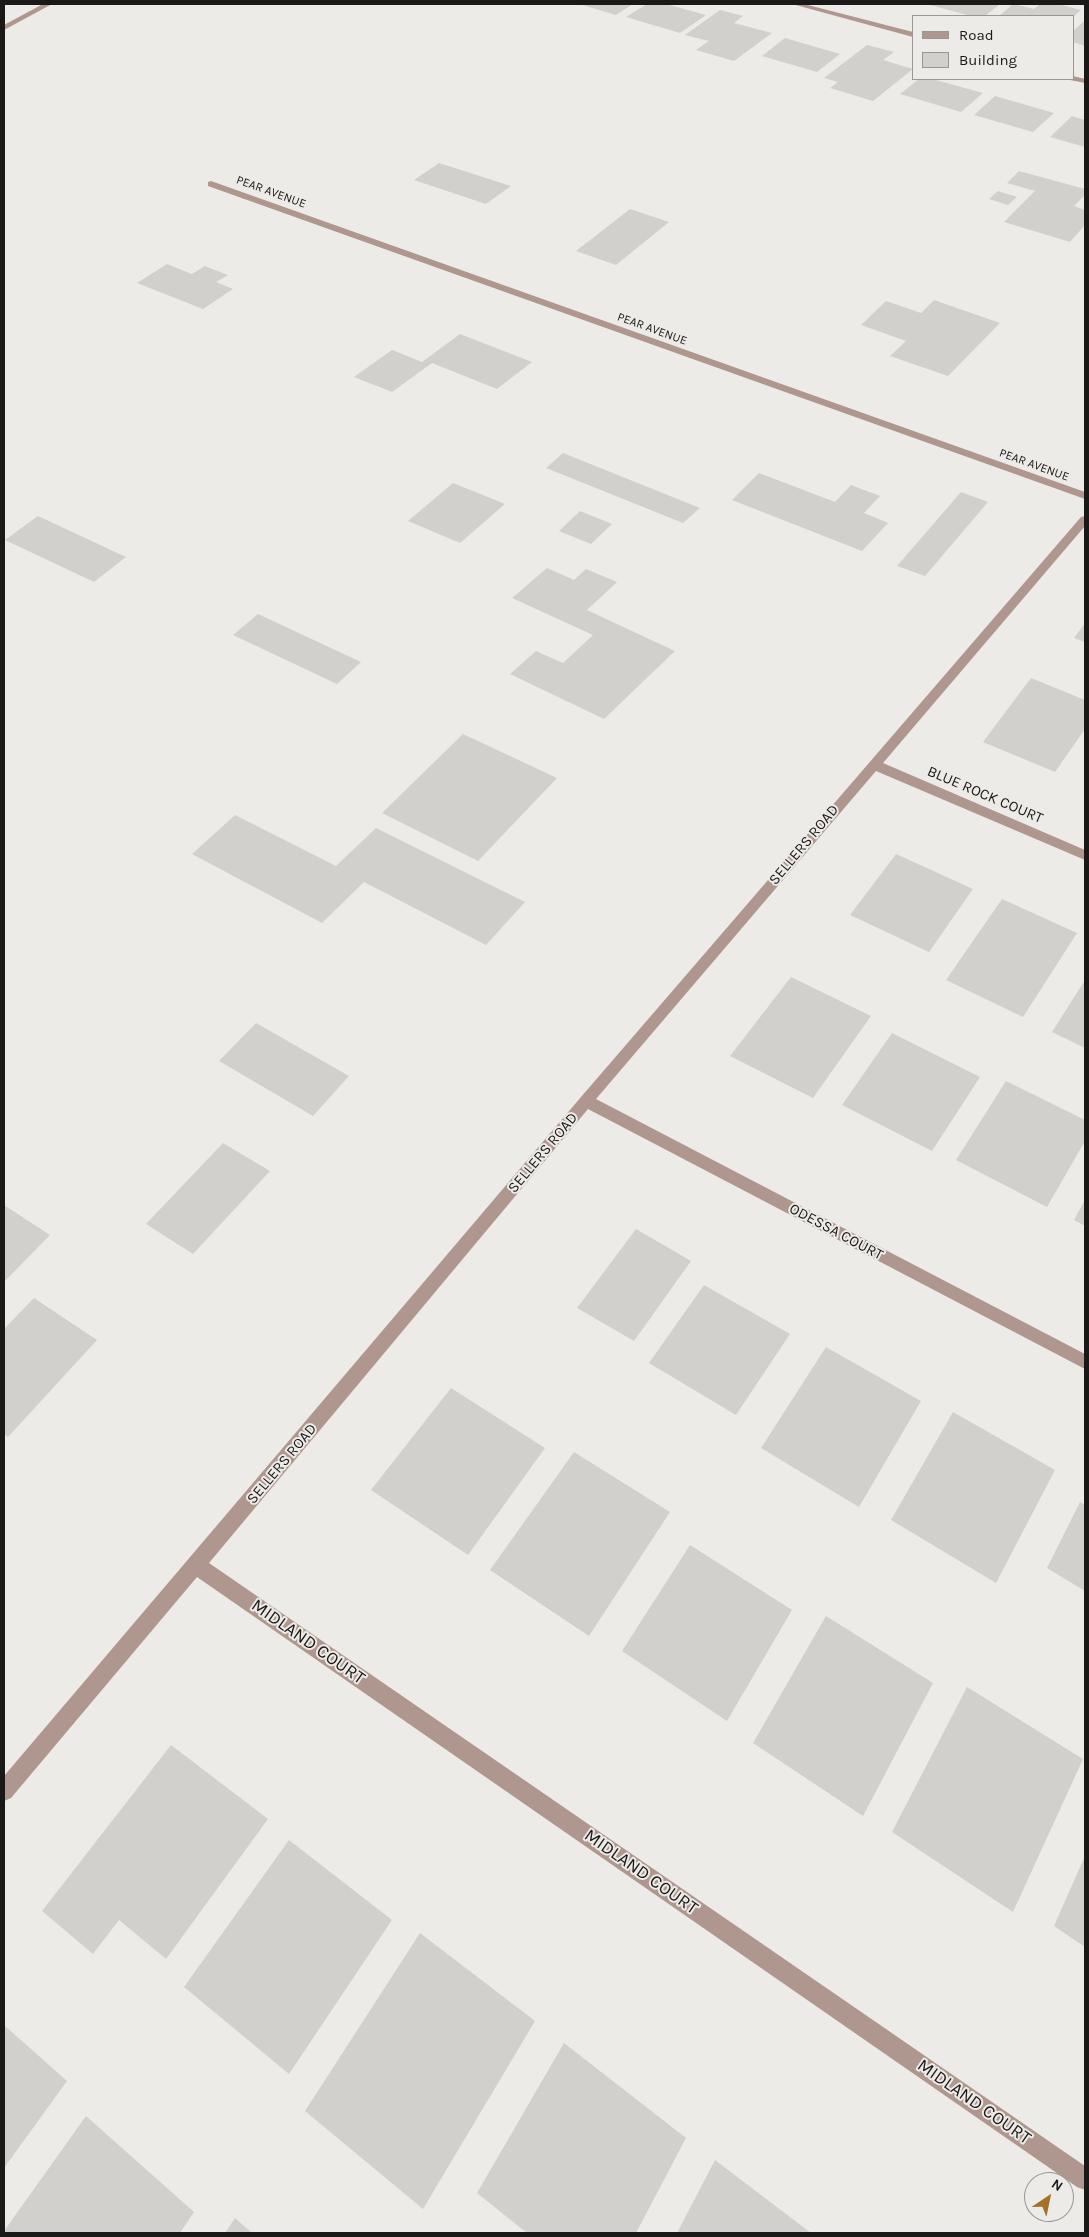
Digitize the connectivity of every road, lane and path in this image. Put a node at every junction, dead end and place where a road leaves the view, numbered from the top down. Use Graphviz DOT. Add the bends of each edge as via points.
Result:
graph roads {
  1 [pos="48,4"];
  2 [pos="796,4"];
  3 [pos="4,28"];
  4 [pos="912,35"];
  5 [pos="211,184"];
  6 [pos="1085,496"];
  7 [pos="1085,521"];
  8 [pos="873,764"];
  9 [pos="1085,855"];
  10 [pos="586,1102"];
  11 [pos="1085,1362"];
  12 [pos="197,1566"];
  13 [pos="4,1791"];
  14 [pos="1085,2179"];
  1 -- 3 [label="street"];
  2 -- 4 [label="street"];
  5 -- 6 [label="street, PEAR AVENUE"];
  7 -- 8 [label="street, SELLERS ROAD"];
  8 -- 9 [label="street, BLUE ROCK COURT"];
  8 -- 10 [label="street, SELLERS ROAD"];
  10 -- 11 [label="street, ODESSA COURT"];
  10 -- 12 [label="street, SELLERS ROAD"];
  12 -- 13 [label="street, SELLERS ROAD"];
  12 -- 14 [label="street, MIDLAND COURT"];
}
